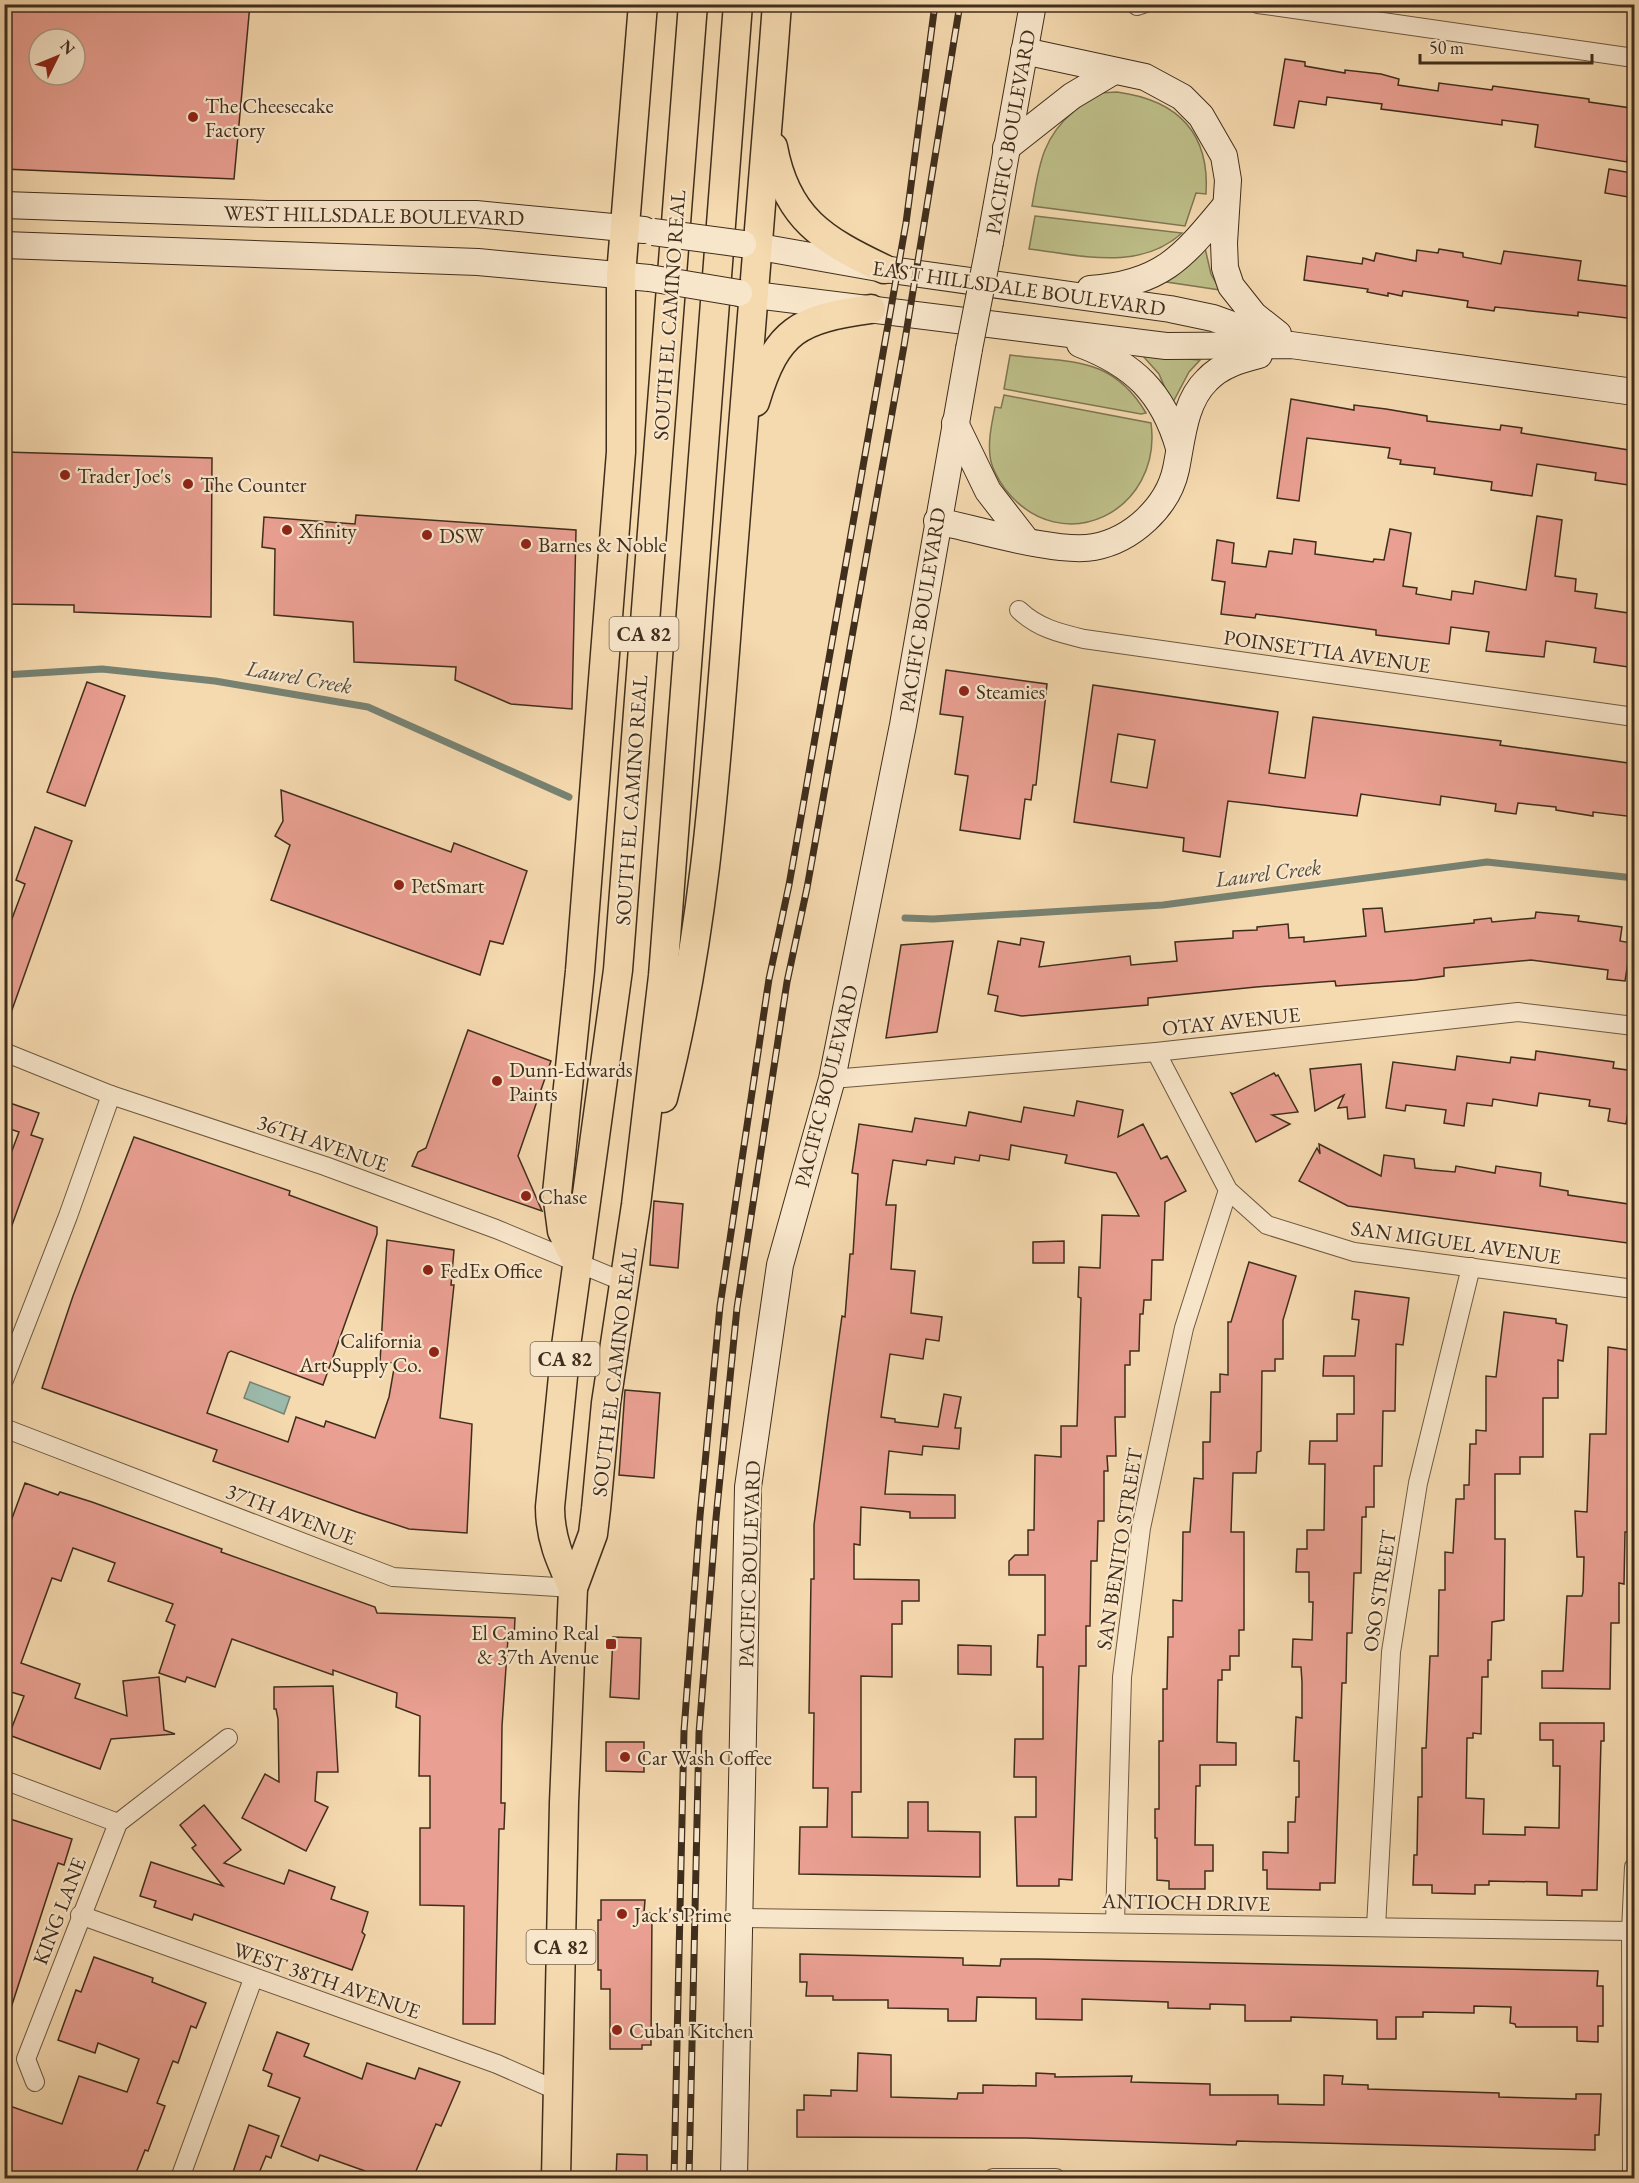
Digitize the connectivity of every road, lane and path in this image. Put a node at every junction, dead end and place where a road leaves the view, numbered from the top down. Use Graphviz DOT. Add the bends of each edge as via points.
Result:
graph roads {
  1 [pos="643,4"];
  2 [pos="693,4"];
  3 [pos="738,4"];
  4 [pos="777,4"];
  5 [pos="1033,4"];
  6 [pos="1258,4"];
  7 [pos="1024,51"];
  8 [pos="1635,58"];
  9 [pos="1114,71"];
  10 [pos="768,121"];
  11 [pos="1006,148"];
  12 [pos="4,205"];
  13 [pos="1226,205"];
  14 [pos="625,227"];
  15 [pos="4,244"];
  16 [pos="750,246"];
  17 [pos="884,269"];
  18 [pos="621,275"];
  19 [pos="1046,291"];
  20 [pos="746,294"];
  21 [pos="871,309"];
  22 [pos="1046,331"];
  23 [pos="1292,345"];
  24 [pos="1635,392"];
  25 [pos="955,423"];
  26 [pos="742,444"];
  27 [pos="1179,448"];
  28 [pos="937,521"];
  29 [pos="1026,540"];
  30 [pos="1019,610"];
  31 [pos="1635,717"];
  32 [pos="1635,1026"];
  33 [pos="4,1052"];
  34 [pos="1156,1052"];
  35 [pos="832,1079"];
  36 [pos="111,1095"];
  37 [pos="1228,1190"];
  38 [pos="636,1205"];
  39 [pos="577,1262"];
  40 [pos="1471,1267"];
  41 [pos="624,1282"];
  42 [pos="1635,1289"];
  43 [pos="4,1380"];
  44 [pos="4,1428"];
  45 [pos="573,1588"];
  46 [pos="228,1738"];
  47 [pos="4,1780"];
  48 [pos="118,1823"];
  49 [pos="1635,1867"];
  50 [pos="80,1915"];
  51 [pos="740,1918"];
  52 [pos="1115,1923"];
  53 [pos="1376,1927"];
  54 [pos="1631,1931"];
  55 [pos="253,1979"];
  56 [pos="35,2082"];
  57 [pos="558,2091"];
  58 [pos="180,2178"];
  59 [pos="556,2178"];
  60 [pos="734,2178"];
  61 [pos="993,2178"];
  62 [pos="1056,2178"];
  63 [pos="1632,2178"];
  1 -- 14 [label="main road"];
  2 -- 39 [label="main road, SOUTH EL CAMINO REAL / CA 82" via="619,958"];
  3 -- 38 [label="main road, SOUTH EL CAMINO REAL / CA 82" via="669,907"];
  4 -- 10 [label="main road"];
  5 -- 7 [label="main road, PACIFIC BOULEVARD"];
  6 -- 8 [label="street"];
  7 -- 9 [label="main road"];
  7 -- 11 [label="main road, PACIFIC BOULEVARD"];
  9 -- 11 [label="main road" via="1072,96"];
  9 -- 13 [label="main road" via="1161,83 1201,116 1224,156 1228,180"];
  10 -- 16 [label="main road"];
  10 -- 17 [label="main road" via="781,179 798,212 829,240"];
  11 -- 25 [label="main road, PACIFIC BOULEVARD, bridge"];
  12 -- 14 [label="main road, WEST HILLSDALE BOULEVARD" via="267,214 476,214"];
  13 -- 19 [label="main road" via="1182,256 1147,277 1116,287"];
  13 -- 23 [label="main road" via="1225,268 1231,286 1254,315"];
  14 -- 16 [label="main road, WEST HILLSDALE BOULEVARD, bridge"];
  14 -- 18 [label="main road"];
  15 -- 18 [label="main road, WEST HILLSDALE BOULEVARD" via="478,262"];
  16 -- 17 [label="main road, EAST HILLSDALE BOULEVARD"];
  16 -- 20 [label="main road"];
  17 -- 19 [label="main road, EAST HILLSDALE BOULEVARD"];
  18 -- 20 [label="main road, WEST HILLSDALE BOULEVARD, bridge"];
  18 -- 39 [label="main road" via="621,452 581,960 557,1193 562,1231"];
  19 -- 23 [label="main road, EAST HILLSDALE BOULEVARD" via="1213,318"];
  20 -- 21 [label="main road, EAST HILLSDALE BOULEVARD"];
  20 -- 26 [label="main road"];
  21 -- 22 [label="main road, EAST HILLSDALE BOULEVARD"];
  21 -- 26 [label="main road" via="811,320 785,339 760,387"];
  22 -- 23 [label="main road, EAST HILLSDALE BOULEVARD" via="1166,346"];
  22 -- 27 [label="main road" via="1127,366 1161,404"];
  23 -- 24 [label="main road, EAST HILLSDALE BOULEVARD"];
  23 -- 27 [label="main road" via="1218,370 1195,394"];
  25 -- 28 [label="main road, PACIFIC BOULEVARD"];
  25 -- 29 [label="main road" via="988,491"];
  26 -- 38 [label="main road" via="698,928 680,1032"];
  27 -- 29 [label="main road" via="1176,472 1160,506 1117,540 1094,547 1065,548"];
  28 -- 29 [label="main road"];
  28 -- 35 [label="main road, PACIFIC BOULEVARD" via="903,726"];
  30 -- 31 [label="street, POINSETTIA AVENUE" via="1033,623 1084,639"];
  32 -- 34 [label="street, OTAY AVENUE" via="1518,1012"];
  33 -- 36 [label="street, 36TH AVENUE"];
  34 -- 35 [label="street, OTAY AVENUE"];
  34 -- 37 [label="street, SAN MIGUEL AVENUE"];
  35 -- 51 [label="main road, PACIFIC BOULEVARD" via="780,1265 748,1486"];
  36 -- 39 [label="street, 36TH AVENUE" via="325,1166"];
  36 -- 43 [label="street"];
  37 -- 40 [label="street, SAN MIGUEL AVENUE" via="1267,1225 1353,1252"];
  37 -- 52 [label="street, SAN BENITO STREET" via="1184,1328 1141,1528 1122,1677"];
  38 -- 41 [label="main road, SOUTH EL CAMINO REAL / CA 82"];
  39 -- 41 [label="street, 36TH AVENUE"];
  39 -- 45 [label="main road, SOUTH EL CAMINO REAL / CA 82" via="550,1507 550,1530"];
  40 -- 42 [label="street, SAN MIGUEL AVENUE"];
  40 -- 53 [label="street, OSO STREET" via="1418,1483 1391,1652"];
  41 -- 45 [label="main road, SOUTH EL CAMINO REAL / CA 82" via="592,1533"];
  44 -- 45 [label="street, 37TH AVENUE" via="393,1577"];
  45 -- 57 [label="main road, SOUTH EL CAMINO REAL / CA 82"];
  46 -- 48 [label="street"];
  47 -- 48 [label="street"];
  48 -- 50 [label="street, KING LANE"];
  49 -- 54 [label="street"];
  50 -- 55 [label="street, WEST 38TH AVENUE"];
  50 -- 56 [label="street, KING LANE" via="26,2059"];
  51 -- 52 [label="street, ANTIOCH DRIVE"];
  51 -- 60 [label="main road, PACIFIC BOULEVARD"];
  52 -- 53 [label="street, ANTIOCH DRIVE"];
  53 -- 54 [label="street, ANTIOCH DRIVE"];
  54 -- 63 [label="street"];
  55 -- 57 [label="street, WEST 38TH AVENUE" via="497,2064"];
  55 -- 58 [label="street"];
  57 -- 59 [label="main road, SOUTH EL CAMINO REAL / CA 82"];
  61 -- 62 [label="street"];
}
